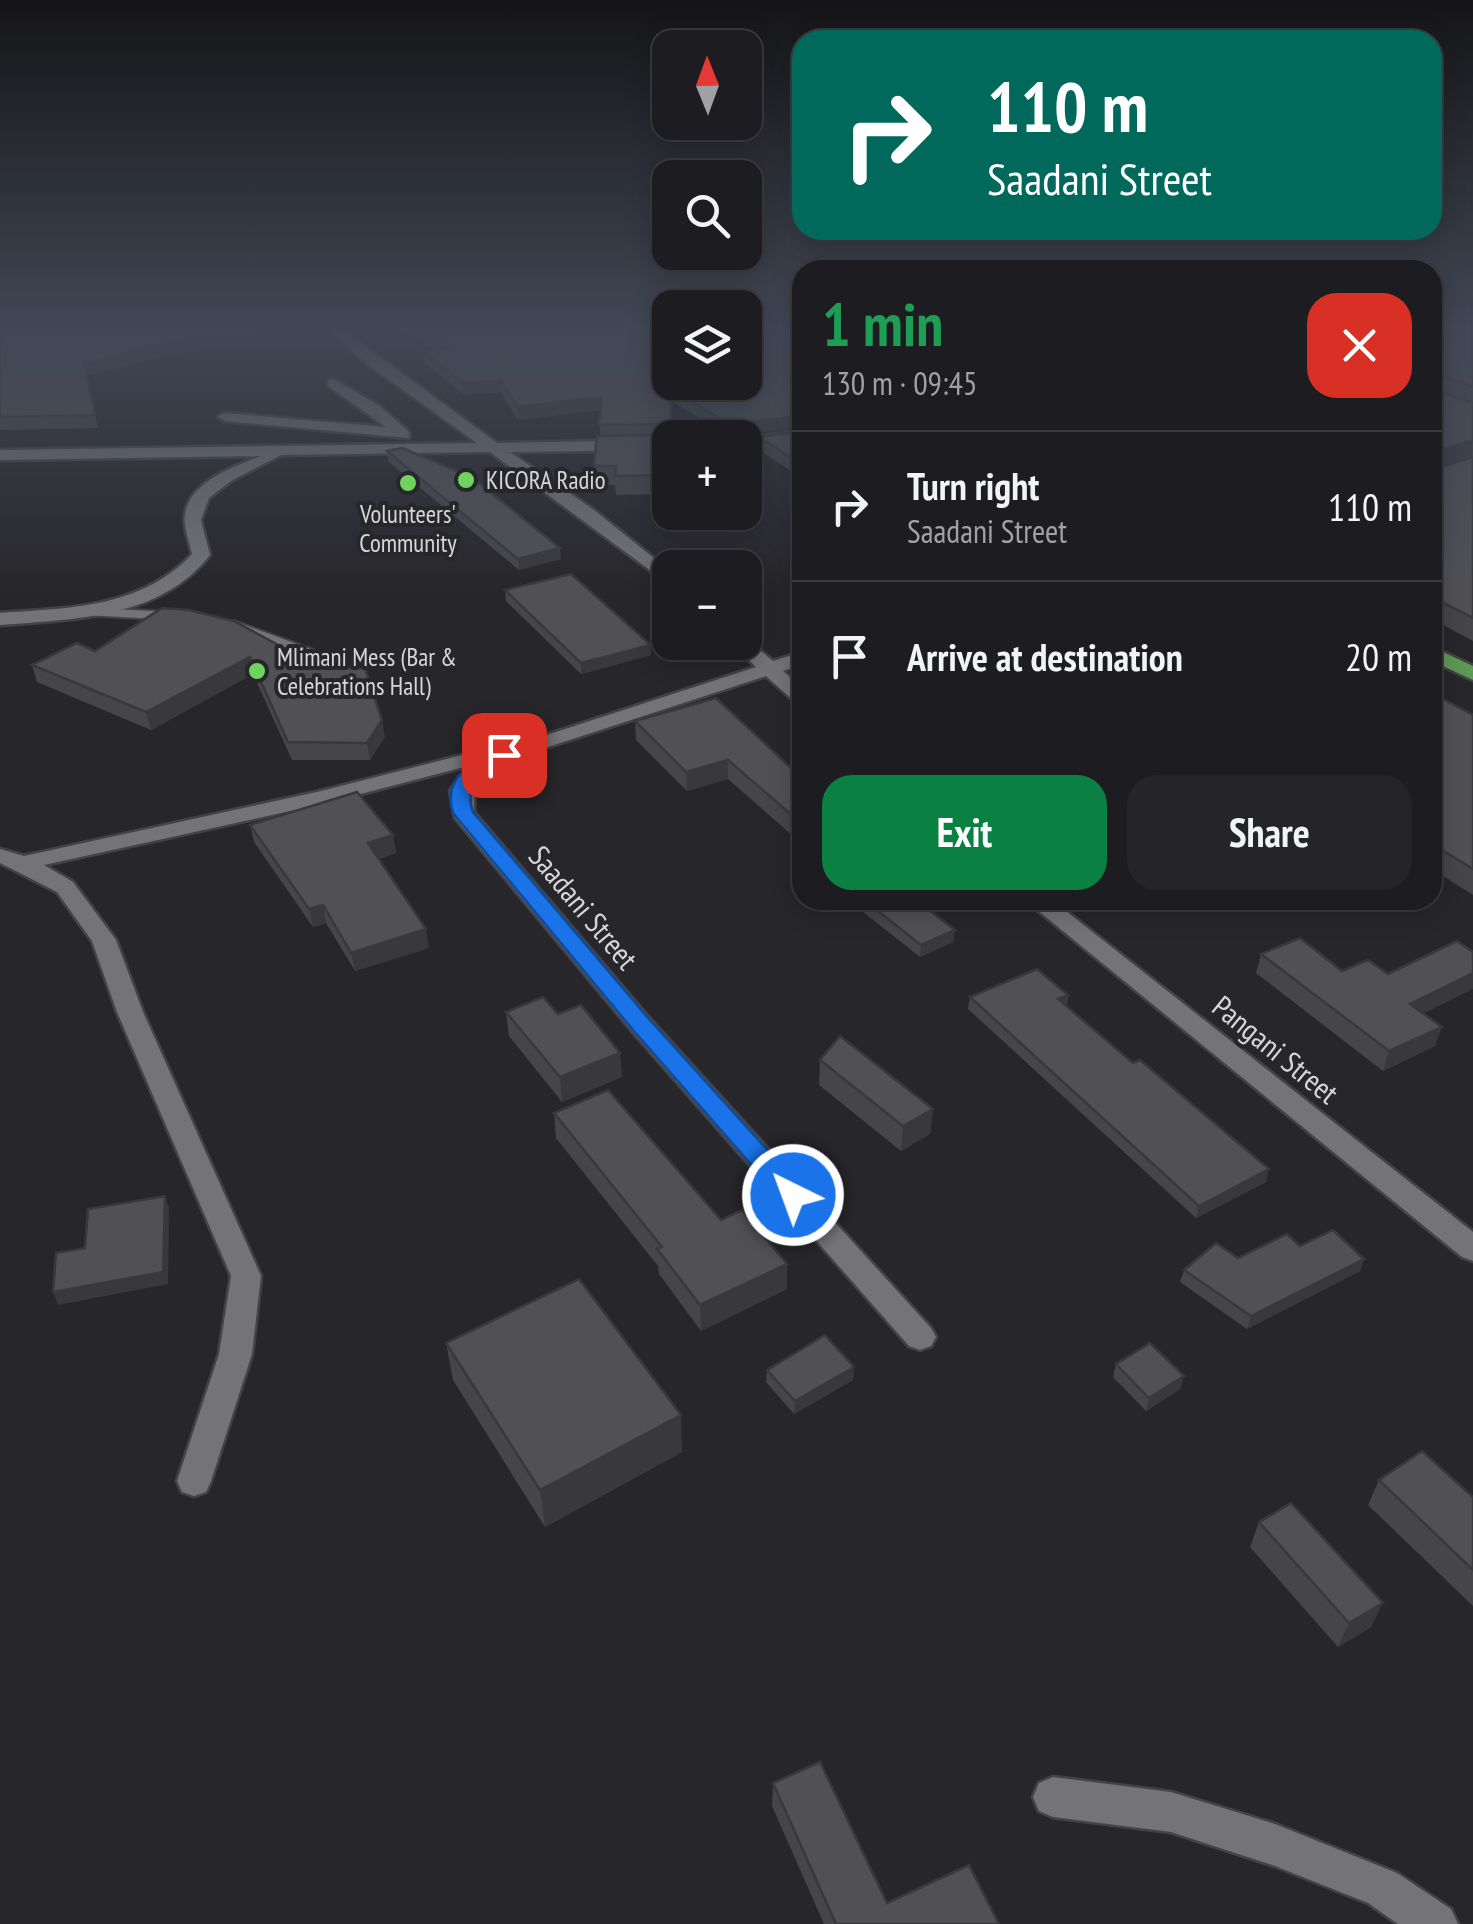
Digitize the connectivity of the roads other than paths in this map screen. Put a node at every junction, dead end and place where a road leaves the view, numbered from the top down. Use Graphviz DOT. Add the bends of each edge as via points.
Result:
graph roads {
  1 [pos="384,417"];
  2 [pos="448,417"];
  3 [pos="226,418"];
  4 [pos="402,433"];
  5 [pos="792,437"];
  6 [pos="762,441"];
  7 [pos="652,446"];
  8 [pos="413,447"];
  9 [pos="493,448"];
  10 [pos="289,450"];
  11 [pos="0,455"];
  12 [pos="652,564"];
  13 [pos="85,611"];
  14 [pos="184,617"];
  15 [pos="0,619"];
  16 [pos="224,622"];
  17 [pos="1442,658"];
  18 [pos="759,660"];
  19 [pos="330,661"];
  20 [pos="792,661"];
  21 [pos="768,668"];
  22 [pos="1473,674"];
  23 [pos="792,689"];
  24 [pos="547,740"];
  25 [pos="12,860"];
  26 [pos="1049,910"];
  27 [pos="1473,1249"];
  28 [pos="920,1337"];
  29 [pos="194,1481"];
  30 [pos="1053,1797"];
  31 [pos="1436,1924"];
  1 -- 4 [label="street"];
  2 -- 9 [label="street"];
  3 -- 4 [label="street"];
  4 -- 8 [label="street"];
  5 -- 6 [label="street"];
  7 -- 9 [label="street"];
  8 -- 9 [label="street"];
  8 -- 10 [label="street"];
  9 -- 12 [label="street"];
  10 -- 11 [label="street"];
  10 -- 13 [label="street" via="226,476 199,500 192,515 201,555 185,578"];
  13 -- 14 [label="lane"];
  13 -- 15 [label="street"];
  16 -- 19 [label="lane"];
  17 -- 22 [label="main road"];
  18 -- 21 [label="street"];
  20 -- 21 [label="street, Saadani Street"];
  21 -- 23 [label="street"];
  21 -- 24 [label="street, Saadani Street"];
  24 -- 25 [label="street" via="305,801"];
  24 -- 28 [label="street, Saadani Street" via="473,770 460,790 463,813 641,1025"];
  25 -- 29 [label="street" via="65,887 104,940 246,1276 246,1306 220,1410"];
  26 -- 27 [label="street, Pangani Street"];
  30 -- 31 [label="street" via="1171,1812 1275,1845 1382,1888"];
}
